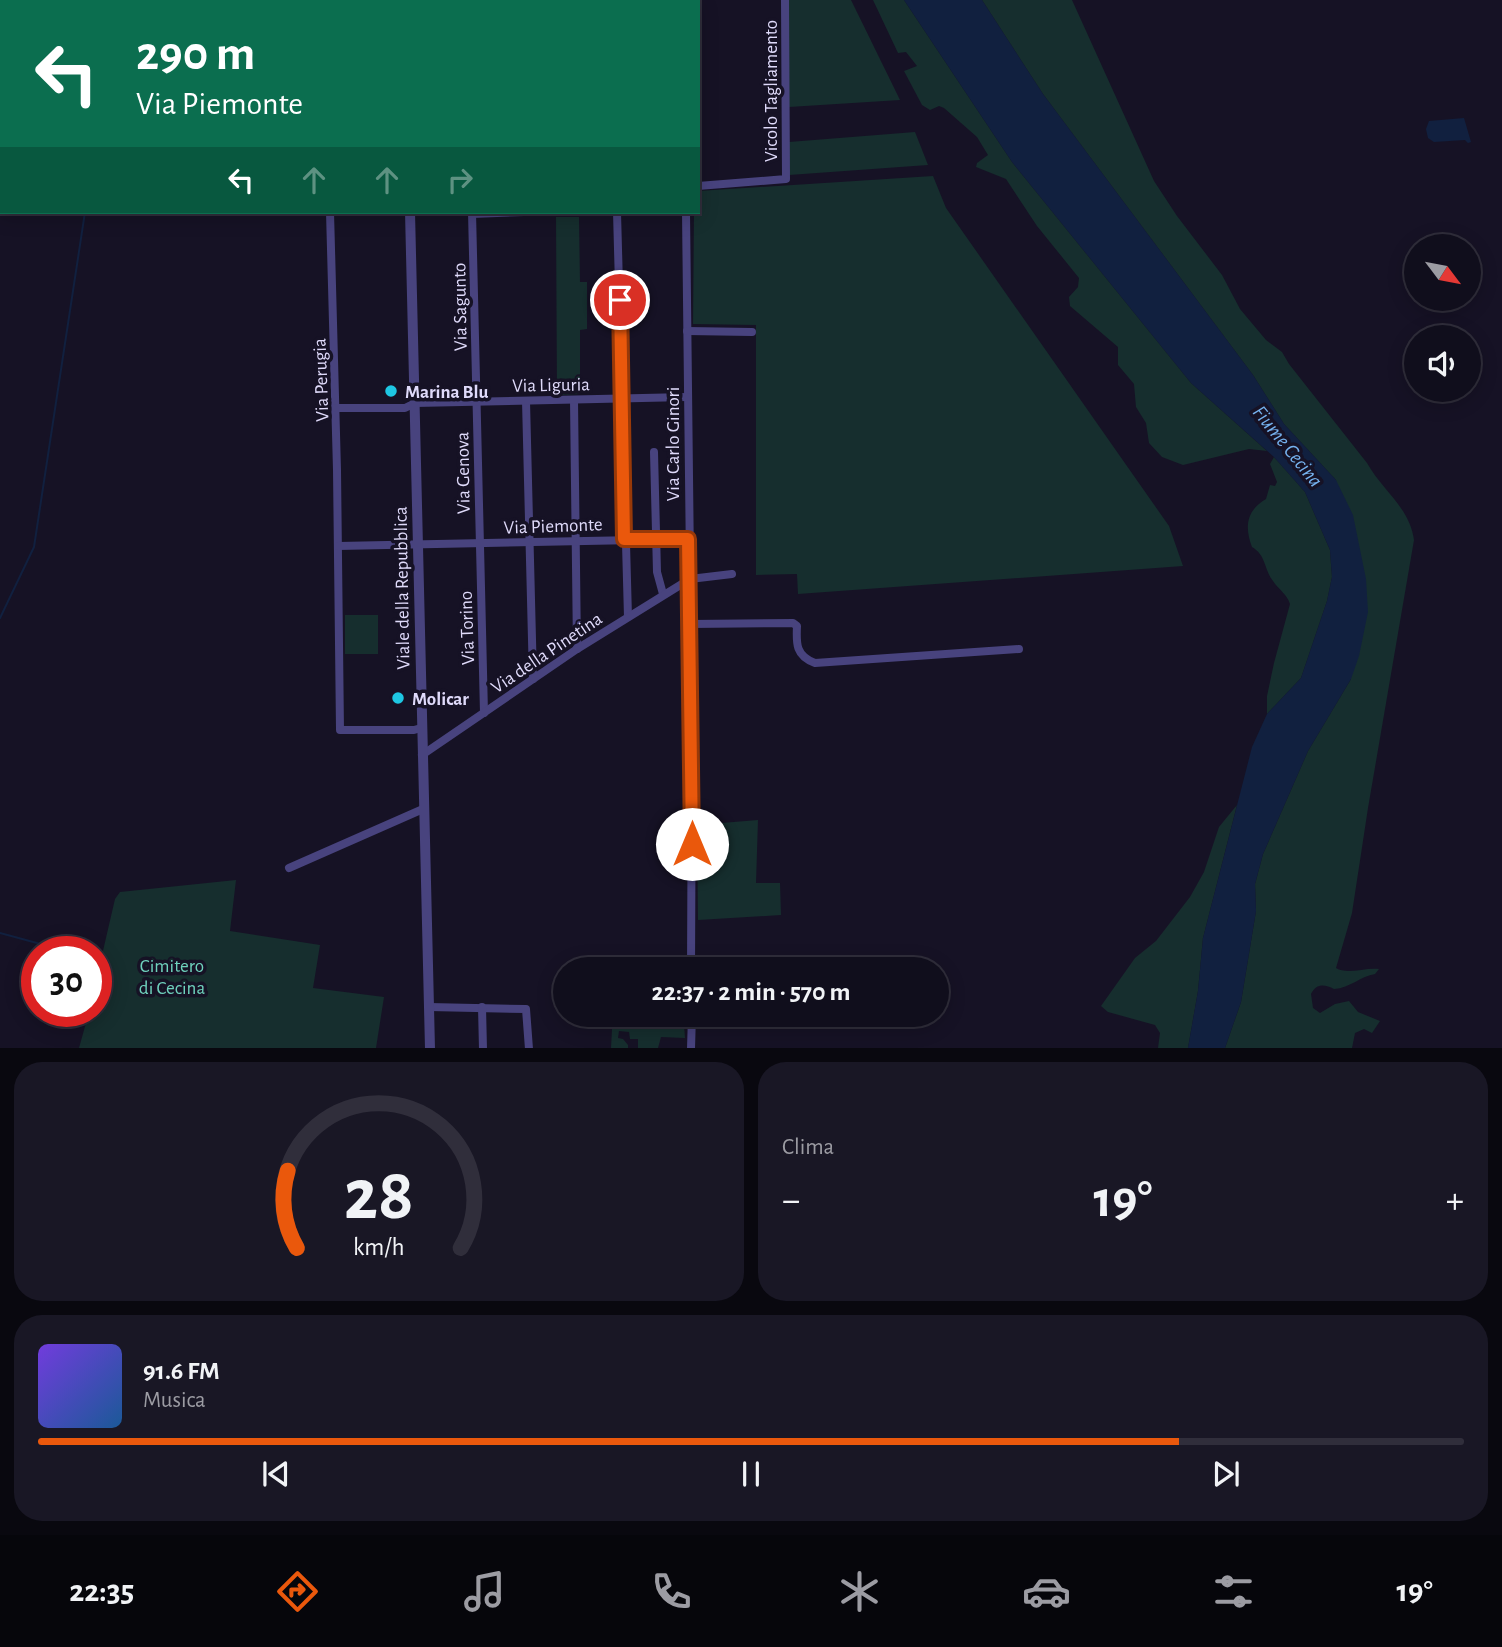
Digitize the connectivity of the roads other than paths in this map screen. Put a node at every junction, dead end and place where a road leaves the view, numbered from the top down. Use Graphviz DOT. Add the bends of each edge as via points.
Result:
graph roads {
  1 [pos="785,0"];
  2 [pos="700,186"];
  3 [pos="330,214"];
  4 [pos="410,214"];
  5 [pos="472,214"];
  6 [pos="617,214"];
  7 [pos="686,214"];
  8 [pos="687,331"];
  9 [pos="752,332"];
  10 [pos="687,397"];
  11 [pos="623,398"];
  12 [pos="573,400"];
  13 [pos="526,401"];
  14 [pos="477,402"];
  15 [pos="415,403"];
  16 [pos="336,408"];
  17 [pos="654,452"];
  18 [pos="656,538"];
  19 [pos="624,539"];
  20 [pos="688,539"];
  21 [pos="577,540"];
  22 [pos="531,541"];
  23 [pos="479,543"];
  24 [pos="418,545"];
  25 [pos="338,547"];
  26 [pos="732,574"];
  27 [pos="690,579"];
  28 [pos="663,594"];
  29 [pos="628,617"];
  30 [pos="690,624"];
  31 [pos="578,649"];
  32 [pos="1019,649"];
  33 [pos="533,679"];
  34 [pos="484,713"];
  35 [pos="421,728"];
  36 [pos="422,755"];
  37 [pos="424,808"];
  38 [pos="289,868"];
  39 [pos="691,957"];
  40 [pos="429,1007"];
  41 [pos="482,1007"];
  42 [pos="692,1027"];
  43 [pos="430,1048"];
  44 [pos="483,1048"];
  45 [pos="529,1048"];
  46 [pos="691,1048"];
  1 -- 2 [label="street, Vicolo Tagliamento" via="786,179"];
  3 -- 16 [label="street, Via Perugia"];
  4 -- 15 [label="street, Viale della Repubblica"];
  5 -- 14 [label="street, Via Sagunto"];
  6 -- 11 [label="street"];
  7 -- 8 [label="street, Via Carlo Ginori"];
  8 -- 9 [label="street"];
  8 -- 10 [label="street, Via Carlo Ginori"];
  10 -- 11 [label="street, Via Liguria"];
  10 -- 20 [label="street, Via Carlo Ginori"];
  11 -- 12 [label="street, Via Liguria"];
  11 -- 19 [label="street"];
  12 -- 13 [label="street, Via Liguria"];
  12 -- 21 [label="street"];
  13 -- 14 [label="street, Via Liguria"];
  13 -- 22 [label="street"];
  14 -- 15 [label="street, Via Liguria"];
  14 -- 23 [label="street, Via Genova"];
  15 -- 16 [label="street, Via Liguria" via="405,408"];
  15 -- 24 [label="street, Viale della Repubblica"];
  16 -- 25 [label="street, Via Perugia"];
  17 -- 18 [label="street"];
  18 -- 19 [label="street, Via Piemonte"];
  18 -- 20 [label="street, Via Piemonte"];
  18 -- 28 [label="street"];
  19 -- 21 [label="street, Via Piemonte"];
  19 -- 29 [label="street"];
  20 -- 27 [label="street, Via Carlo Ginori"];
  21 -- 22 [label="street, Via Piemonte"];
  21 -- 31 [label="street"];
  22 -- 23 [label="street, Via Piemonte"];
  22 -- 33 [label="street"];
  23 -- 24 [label="street, Via Piemonte"];
  23 -- 34 [label="street, Via Torino"];
  24 -- 25 [label="street, Via Piemonte"];
  24 -- 35 [label="street, Viale della Repubblica"];
  25 -- 35 [label="street, Via Perugia" via="340,730"];
  26 -- 27 [label="street"];
  27 -- 28 [label="street, Via della Pinetina"];
  27 -- 30 [label="street, Via Carlo Ginori"];
  28 -- 29 [label="street, Via della Pinetina"];
  29 -- 31 [label="street, Via della Pinetina"];
  30 -- 32 [label="street" via="793,622 796,646 805,659 815,663"];
  30 -- 39 [label="street, Via Carlo Ginori"];
  31 -- 33 [label="street, Via della Pinetina"];
  33 -- 34 [label="street, Via della Pinetina"];
  34 -- 36 [label="street, Via della Pinetina"];
  35 -- 36 [label="street, Viale della Repubblica"];
  36 -- 37 [label="street, Viale della Repubblica"];
  37 -- 38 [label="street"];
  37 -- 40 [label="street, Viale della Repubblica"];
  40 -- 41 [label="street"];
  40 -- 43 [label="street, Viale della Repubblica"];
  41 -- 44 [label="street"];
  41 -- 45 [label="street" via="526,1009"];
  42 -- 46 [label="street"];
}
